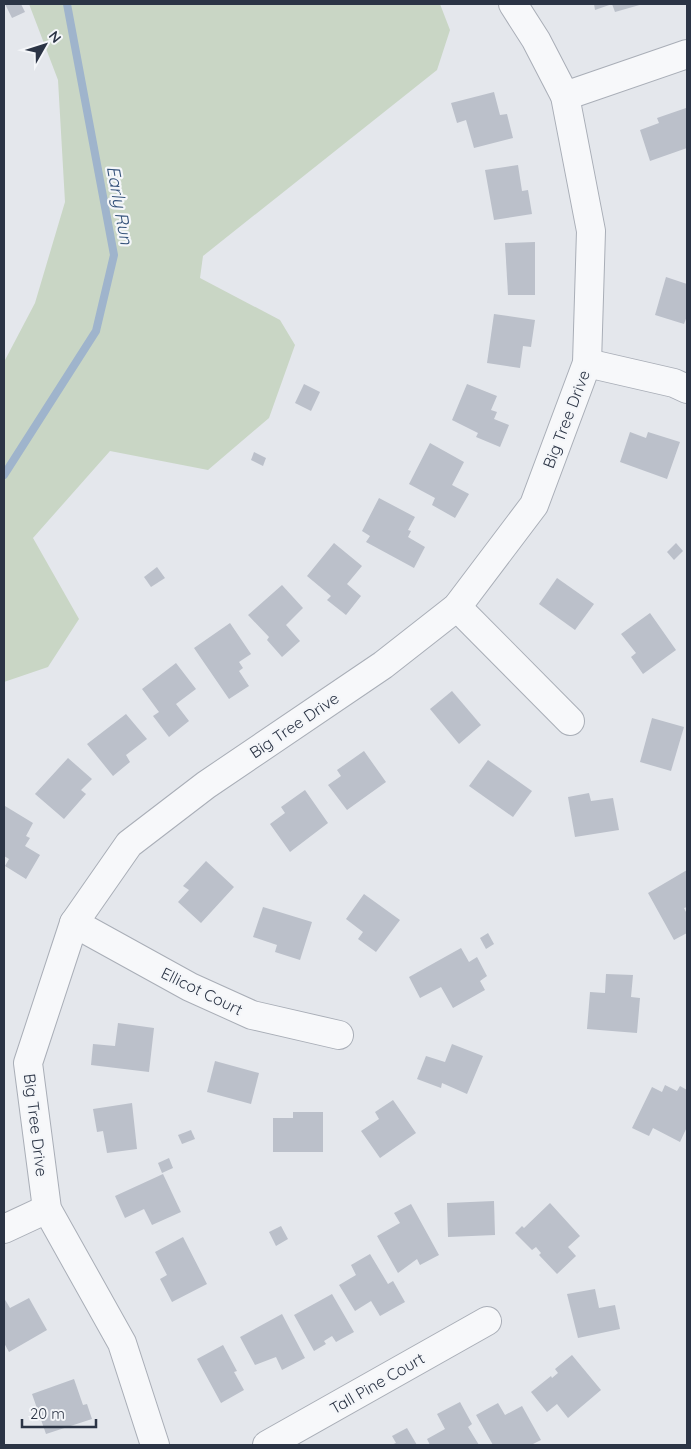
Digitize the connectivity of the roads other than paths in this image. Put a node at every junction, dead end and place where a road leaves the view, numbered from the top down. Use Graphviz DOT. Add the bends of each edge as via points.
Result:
graph roads {
  1 [pos="513,4"];
  2 [pos="687,54"];
  3 [pos="565,96"];
  4 [pos="587,363"];
  5 [pos="687,389"];
  6 [pos="457,607"];
  7 [pos="570,721"];
  8 [pos="74,923"];
  9 [pos="339,1035"];
  10 [pos="47,1209"];
  11 [pos="4,1229"];
  12 [pos="486,1321"];
  13 [pos="155,1445"];
  14 [pos="267,1445"];
  1 -- 3 [label="street, Big Tree Drive"];
  2 -- 3 [label="street"];
  3 -- 4 [label="street, Big Tree Drive" via="591,231"];
  4 -- 5 [label="street" via="674,383"];
  4 -- 6 [label="street, Big Tree Drive" via="534,505"];
  6 -- 7 [label="street"];
  6 -- 8 [label="street, Big Tree Drive" via="383,665 206,785 129,844"];
  8 -- 9 [label="street, Ellicot Court" via="190,987 252,1015"];
  8 -- 10 [label="street, Big Tree Drive" via="28,1063"];
  10 -- 11 [label="street"];
  10 -- 13 [label="street, Big Tree Drive" via="122,1344"];
  12 -- 14 [label="street, Tall Pine Court"];
}
